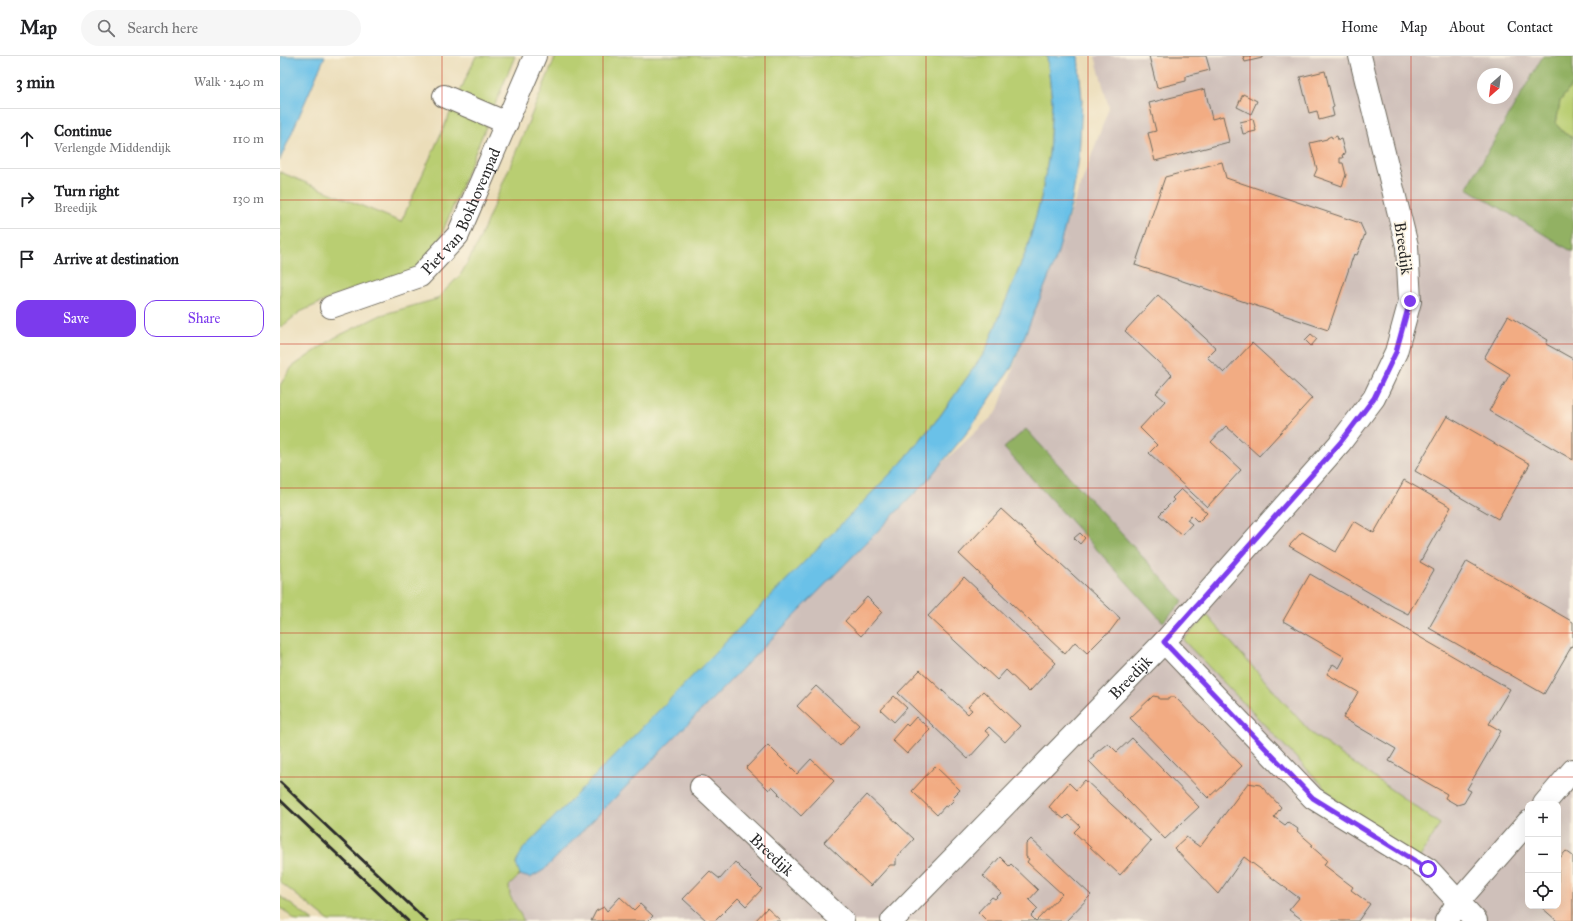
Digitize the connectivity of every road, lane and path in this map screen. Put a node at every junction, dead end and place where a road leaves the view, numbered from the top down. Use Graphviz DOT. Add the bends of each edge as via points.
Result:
graph roads {
  1 [pos="535,56"];
  2 [pos="1360,56"];
  3 [pos="444,96"];
  4 [pos="507,123"];
  5 [pos="330,307"];
  6 [pos="1164,642"];
  7 [pos="1573,770"];
  8 [pos="701,787"];
  9 [pos="1547,801"];
  10 [pos="1525,825"];
  11 [pos="1458,902"];
  12 [pos="843,921"];
  13 [pos="892,921"];
  14 [pos="1446,921"];
  15 [pos="1476,921"];
  1 -- 4 [label="street, Piet van Bokhovenpad"];
  2 -- 6 [label="street, Breedijk" via="1407,246 1410,301 1396,352 1374,398 1340,443"];
  3 -- 4 [label="street"];
  4 -- 5 [label="street, Piet van Bokhovenpad" via="458,235 420,276"];
  6 -- 11 [label="street" via="1313,798 1428,869"];
  6 -- 13 [label="street, Breedijk"];
  7 -- 9 [label="street"];
  8 -- 12 [label="street, Breedijk"];
  10 -- 11 [label="street"];
  11 -- 14 [label="street"];
  11 -- 15 [label="street"];
}
